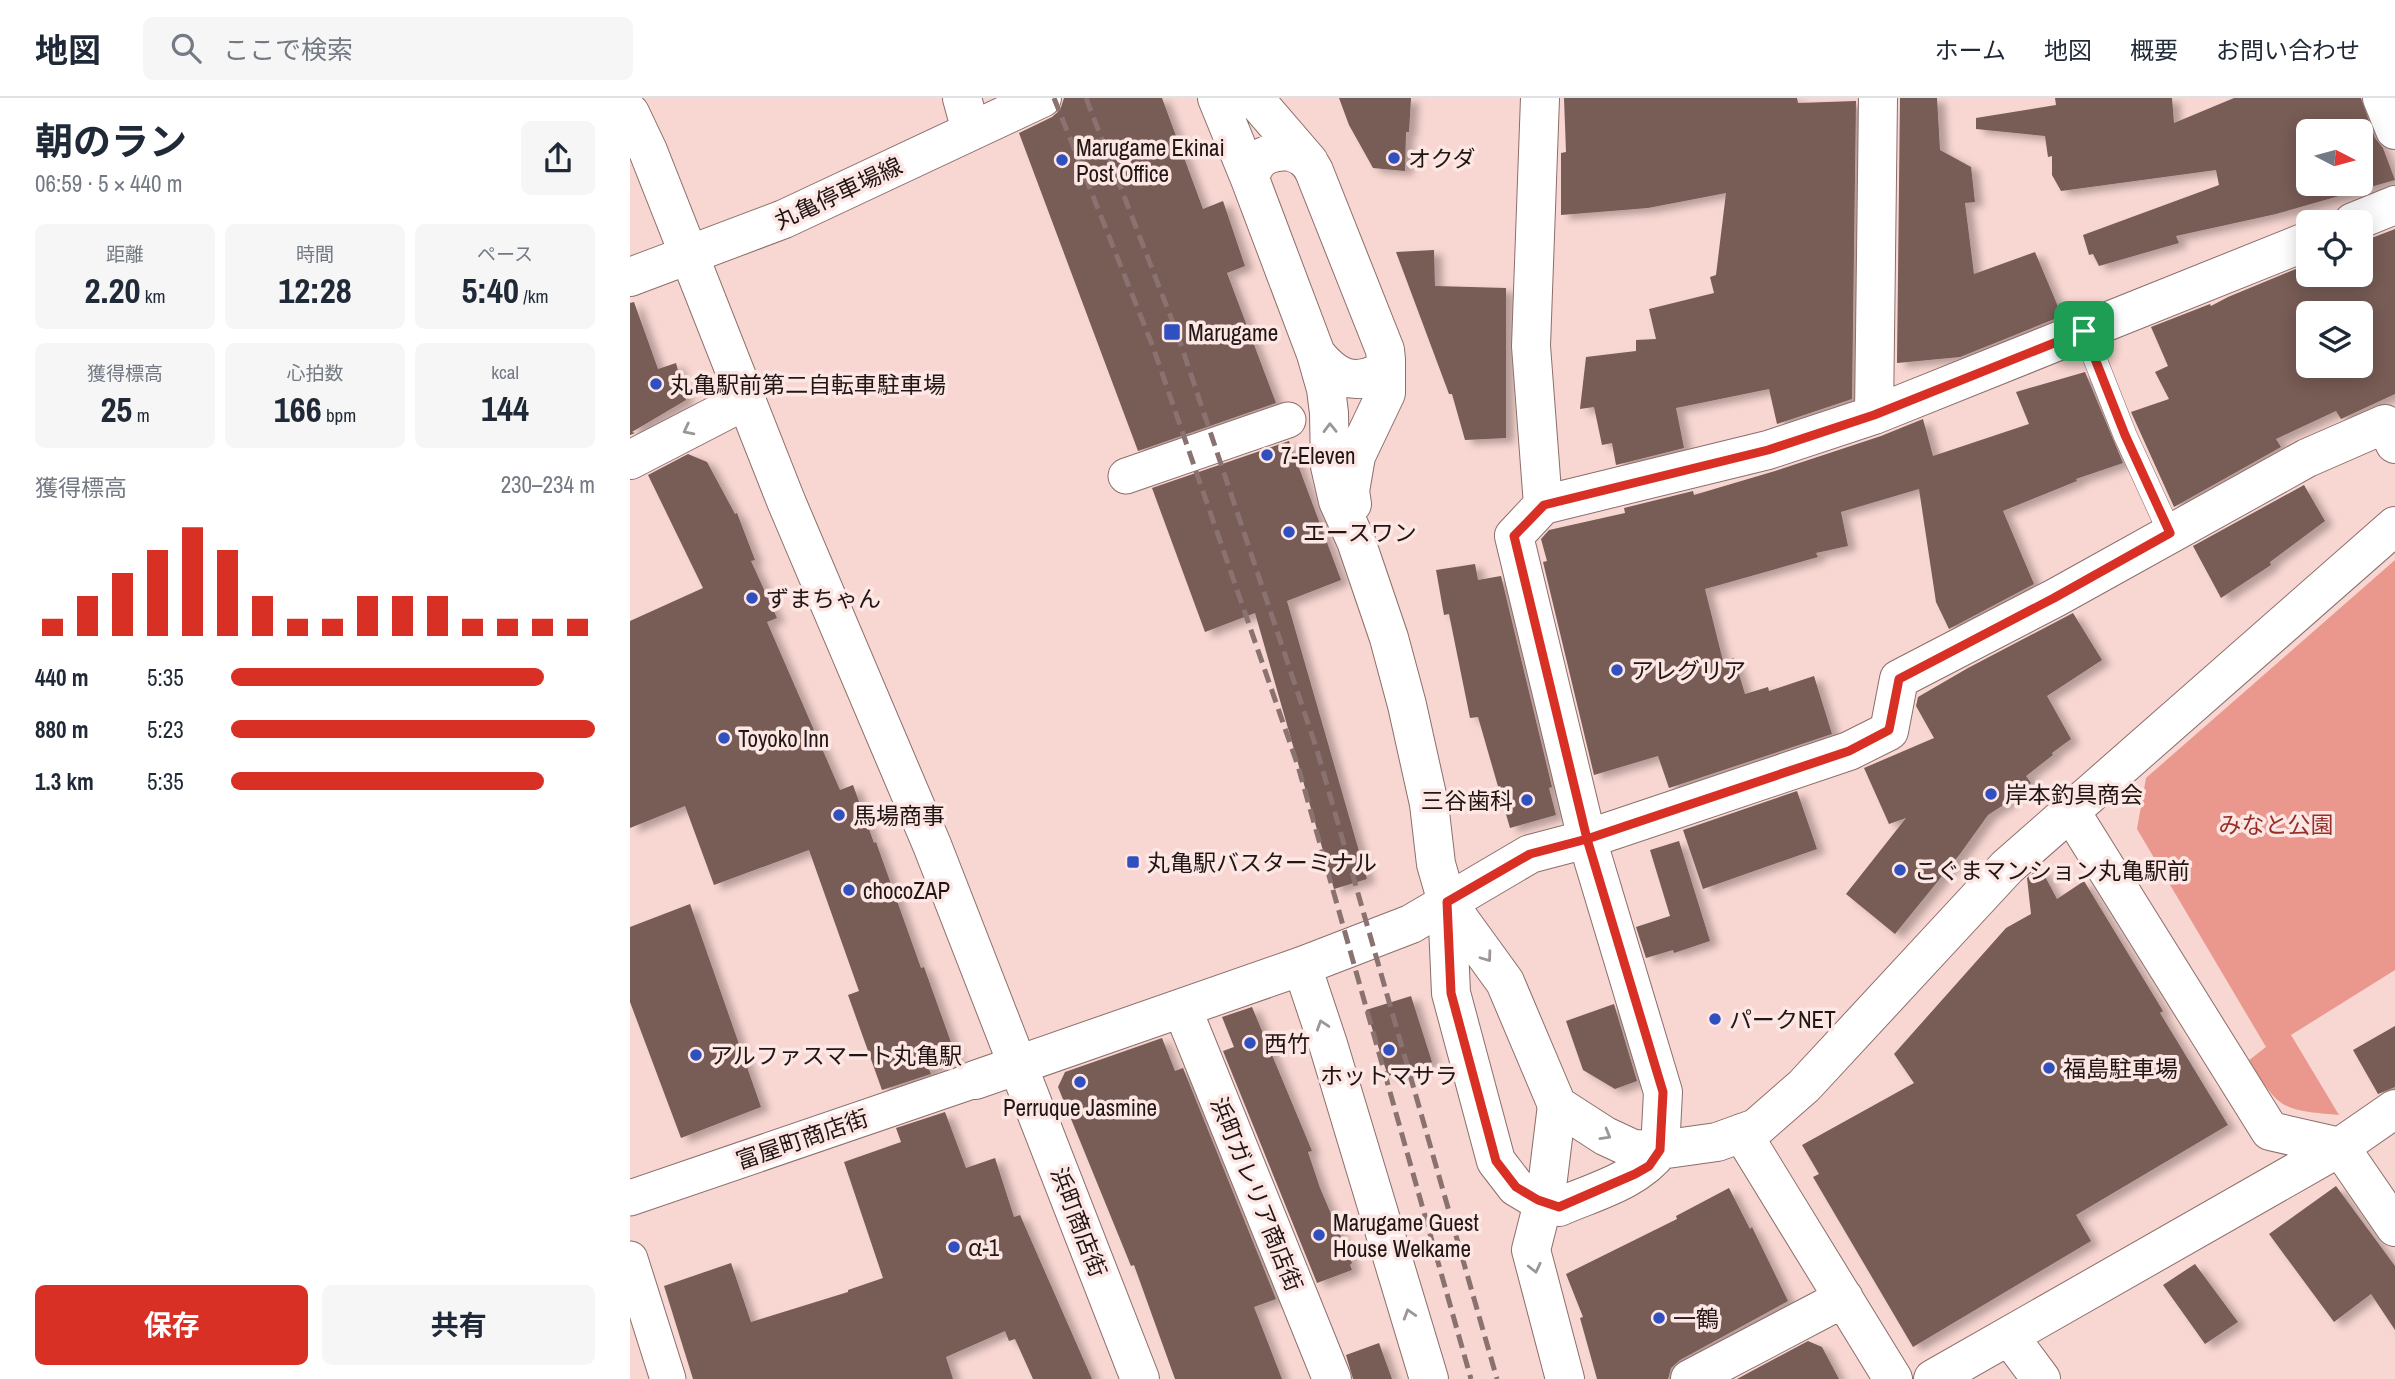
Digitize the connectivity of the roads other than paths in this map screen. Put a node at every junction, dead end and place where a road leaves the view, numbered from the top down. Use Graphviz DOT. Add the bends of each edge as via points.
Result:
graph roads {
  1 [pos="1042,98"];
  2 [pos="1217,98"];
  3 [pos="1254,98"];
  4 [pos="1540,98"];
  5 [pos="1878,98"];
  6 [pos="2382,98"];
  7 [pos="630,113"];
  8 [pos="967,115"];
  9 [pos="2395,130"];
  10 [pos="1309,162"];
  11 [pos="1250,179"];
  12 [pos="2395,205"];
  13 [pos="2373,214"];
  14 [pos="681,238"];
  15 [pos="2296,245"];
  16 [pos="630,277"];
  17 [pos="2084,331"];
  18 [pos="1316,354"];
  19 [pos="1385,360"];
  20 [pos="746,400"];
  21 [pos="1874,415"];
  22 [pos="1288,419"];
  23 [pos="2392,428"];
  24 [pos="630,460"];
  25 [pos="1126,476"];
  26 [pos="1544,505"];
  27 [pos="2395,526"];
  28 [pos="2170,533"];
  29 [pos="1356,541"];
  30 [pos="2071,812"];
  31 [pos="1587,839"];
  32 [pos="1447,902"];
  33 [pos="1302,965"];
  34 [pos="1182,1008"];
  35 [pos="1018,1065"];
  36 [pos="975,1080"];
  37 [pos="1558,1105"];
  38 [pos="2395,1109"];
  39 [pos="1742,1133"];
  40 [pos="2340,1147"];
  41 [pos="1660,1150"];
  42 [pos="630,1198"];
  43 [pos="1543,1202"];
  44 [pos="2395,1227"];
  45 [pos="630,1259"];
  46 [pos="1843,1298"];
  47 [pos="2009,1336"];
  48 [pos="668,1379"];
  49 [pos="1140,1379"];
  50 [pos="1332,1379"];
  51 [pos="1429,1379"];
  52 [pos="1564,1379"];
  53 [pos="1690,1379"];
  54 [pos="1893,1379"];
  55 [pos="1933,1379"];
  56 [pos="2041,1379"];
  1 -- 8 [label="street, 丸亀停車場線"];
  2 -- 11 [label="street"];
  3 -- 10 [label="street"];
  4 -- 26 [label="street" via="1531,346"];
  5 -- 21 [label="street"];
  6 -- 9 [label="street"];
  7 -- 14 [label="street, 浜町商店街"];
  8 -- 14 [label="street, 丸亀停車場線" via="784,219"];
  10 -- 11 [label="street" via="1300,154 1274,152 1253,166"];
  10 -- 19 [label="street" via="1385,350"];
  11 -- 18 [label="street"];
  12 -- 13 [label="street"];
  14 -- 16 [label="street, 丸亀停車場線"];
  14 -- 20 [label="street, 浜町商店街"];
  15 -- 17 [label="street"];
  17 -- 21 [label="street"];
  17 -- 28 [label="lane"];
  18 -- 19 [label="street" via="1330,370 1355,380 1381,372"];
  29 -- 18 [label="street, one-way" via="1338,501 1330,466 1326,388"];
  19 -- 29 [label="street" via="1386,393 1356,456 1350,491"];
  20 -- 24 [label="street, one-way"];
  20 -- 35 [label="street, 浜町商店街" via="932,845"];
  21 -- 26 [label="street" via="1768,450"];
  22 -- 25 [label="street"];
  23 -- 28 [label="street" via="2307,458"];
  26 -- 31 [label="street" via="1514,536"];
  27 -- 30 [label="street"];
  28 -- 31 [label="street" via="1899,679 1889,730 1849,751"];
  29 -- 32 [label="street" via="1407,705"];
  30 -- 39 [label="street" via="2007,867 1804,1086 1756,1128"];
  30 -- 40 [label="street" via="2270,1131"];
  31 -- 32 [label="street" via="1530,854"];
  31 -- 41 [label="street" via="1663,1092"];
  32 -- 33 [label="street" via="1411,924"];
  32 -- 37 [label="street, one-way" via="1505,982"];
  32 -- 43 [label="street" via="1451,993 1496,1161 1516,1187"];
  33 -- 34 [label="street"];
  51 -- 33 [label="street, one-way"];
  34 -- 35 [label="street"];
  34 -- 50 [label="street, 浜町ガレリア商店街"];
  35 -- 36 [label="street"];
  35 -- 49 [label="street, 浜町商店街"];
  36 -- 42 [label="street, 富屋町商店街"];
  37 -- 41 [label="street, one-way" via="1633,1149"];
  37 -- 43 [label="street"];
  38 -- 40 [label="street"];
  39 -- 41 [label="street" via="1717,1142"];
  39 -- 46 [label="street"];
  40 -- 44 [label="street"];
  40 -- 47 [label="street"];
  41 -- 43 [label="street" via="1649,1166 1622,1180 1559,1207"];
  43 -- 52 [label="street, one-way" via="1531,1250"];
  45 -- 48 [label="street"];
  46 -- 53 [label="street"];
  46 -- 54 [label="street"];
  47 -- 55 [label="street"];
  47 -- 56 [label="street"];
}
